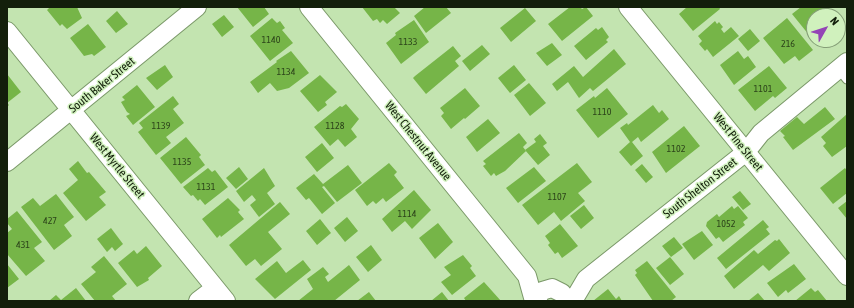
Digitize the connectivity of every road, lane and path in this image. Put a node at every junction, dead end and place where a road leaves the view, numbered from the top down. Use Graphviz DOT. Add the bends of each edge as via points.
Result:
graph roads {
  1 [pos="197,7"];
  2 [pos="309,7"];
  3 [pos="628,7"];
  4 [pos="7,31"];
  5 [pos="844,70"];
  6 [pos="71,110"];
  7 [pos="746,152"];
  8 [pos="7,162"];
  9 [pos="527,276"];
  10 [pos="847,276"];
  11 [pos="586,278"];
  12 [pos="552,288"];
  13 [pos="221,294"];
  14 [pos="198,301"];
  15 [pos="534,301"];
  16 [pos="567,301"];
  17 [pos="573,301"];
  1 -- 6 [label="street, South Baker Street"];
  2 -- 9 [label="street, West Chestnut Avenue"];
  3 -- 7 [label="street, West Pine Street"];
  4 -- 6 [label="street, West Myrtle Street"];
  5 -- 7 [label="street, South Shelton Street" via="761,134"];
  6 -- 8 [label="street, South Baker Street"];
  6 -- 13 [label="street, West Myrtle Street"];
  7 -- 10 [label="street, West Pine Street"];
  7 -- 11 [label="street, South Shelton Street"];
  9 -- 12 [label="street, West Chestnut Avenue"];
  9 -- 15 [label="street, West Chestnut Avenue"];
  11 -- 12 [label="street, South Shelton Street"];
  11 -- 17 [label="street, South Shelton Street"];
  12 -- 15 [label="street, South Shelton Street" via="542,291"];
  12 -- 16 [label="street, West Chestnut Avenue" via="562,293"];
  13 -- 14 [label="street"];
}
